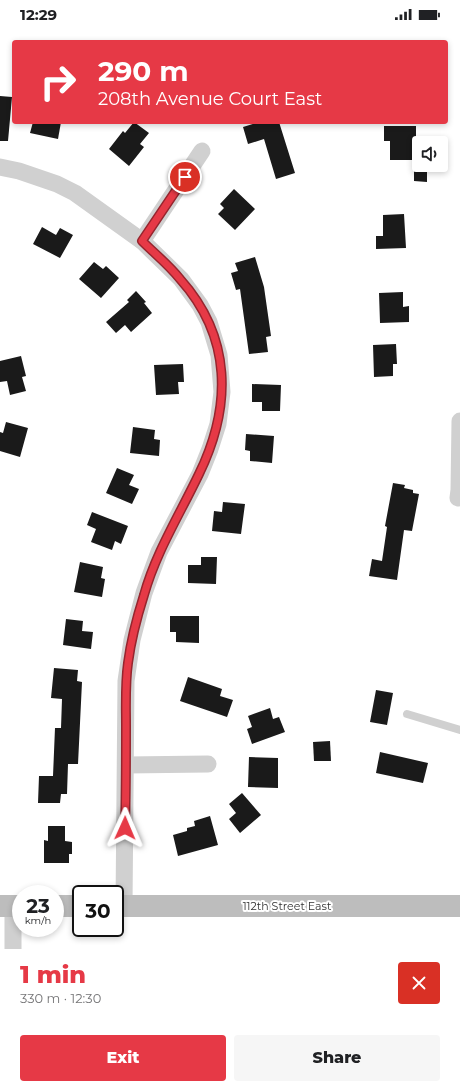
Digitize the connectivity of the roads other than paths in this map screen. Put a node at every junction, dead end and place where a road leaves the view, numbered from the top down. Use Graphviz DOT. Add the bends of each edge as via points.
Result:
graph roads {
  1 [pos="202,151"];
  2 [pos="0,166"];
  3 [pos="142,241"];
  4 [pos="460,421"];
  5 [pos="458,498"];
  6 [pos="406,714"];
  7 [pos="460,730"];
  8 [pos="208,764"];
  9 [pos="126,765"];
  10 [pos="121,885"];
  11 [pos="11,906"];
  12 [pos="124,906"];
  13 [pos="460,906"];
  14 [pos="13,949"];
  1 -- 3 [label="street"];
  2 -- 3 [label="street" via="57,184"];
  3 -- 9 [label="street" via="180,279 200,305 209,322 219,355 222,392 218,424 210,449 200,474 159,552 144,593 132,640 126,681"];
  4 -- 5 [label="street"];
  6 -- 7 [label="lane"];
  8 -- 9 [label="street"];
  9 -- 10 [label="street"];
  11 -- 14 [label="street"];
  12 -- 13 [label="street, 112th Street East"];
}
